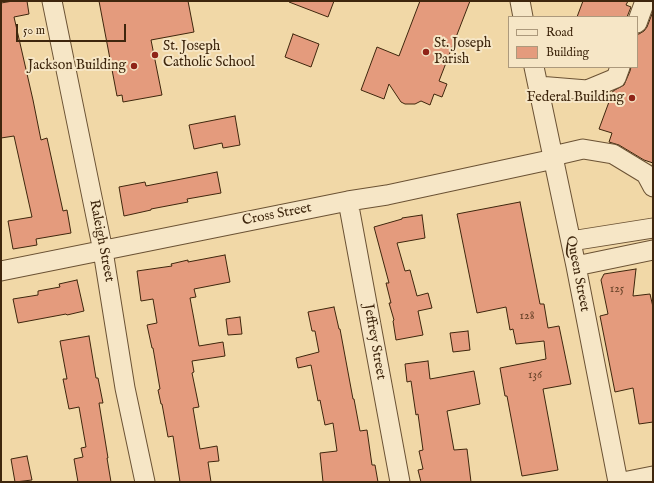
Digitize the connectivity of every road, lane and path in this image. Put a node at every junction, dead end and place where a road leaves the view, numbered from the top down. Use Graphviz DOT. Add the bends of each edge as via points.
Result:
graph roads {
  1 [pos="52,1"];
  2 [pos="520,1"];
  3 [pos="645,1"];
  4 [pos="524,16"];
  5 [pos="638,20"];
  6 [pos="534,68"];
  7 [pos="620,68"];
  8 [pos="538,86"];
  9 [pos="553,157"];
  10 [pos="651,179"];
  11 [pos="348,201"];
  12 [pos="653,228"];
  13 [pos="571,241"];
  14 [pos="103,250"];
  15 [pos="653,250"];
  16 [pos="576,266"];
  17 [pos="1,271"];
  18 [pos="653,476"];
  19 [pos="145,482"];
  20 [pos="400,482"];
  21 [pos="618,482"];
  22 [pos="623,482"];
  1 -- 14 [label="street, Raleigh Street"];
  2 -- 4 [label="street"];
  3 -- 5 [label="street"];
  6 -- 8 [label="street, Queen Street"];
  7 -- 8 [label="street" via="616,78 587,90"];
  8 -- 9 [label="street, Queen Street"];
  9 -- 10 [label="street, Cross Street" via="583,150 614,154"];
  9 -- 11 [label="street, Cross Street" via="387,196"];
  9 -- 13 [label="street, Queen Street"];
  11 -- 14 [label="street, Cross Street"];
  11 -- 20 [label="street, Jeffrey Street"];
  12 -- 13 [label="street"];
  13 -- 16 [label="street, Queen Street"];
  14 -- 17 [label="street, Cross Street"];
  14 -- 19 [label="street, Raleigh Street" via="125,388"];
  15 -- 16 [label="street"];
  16 -- 21 [label="street, Queen Street"];
  18 -- 22 [label="street"];
}
